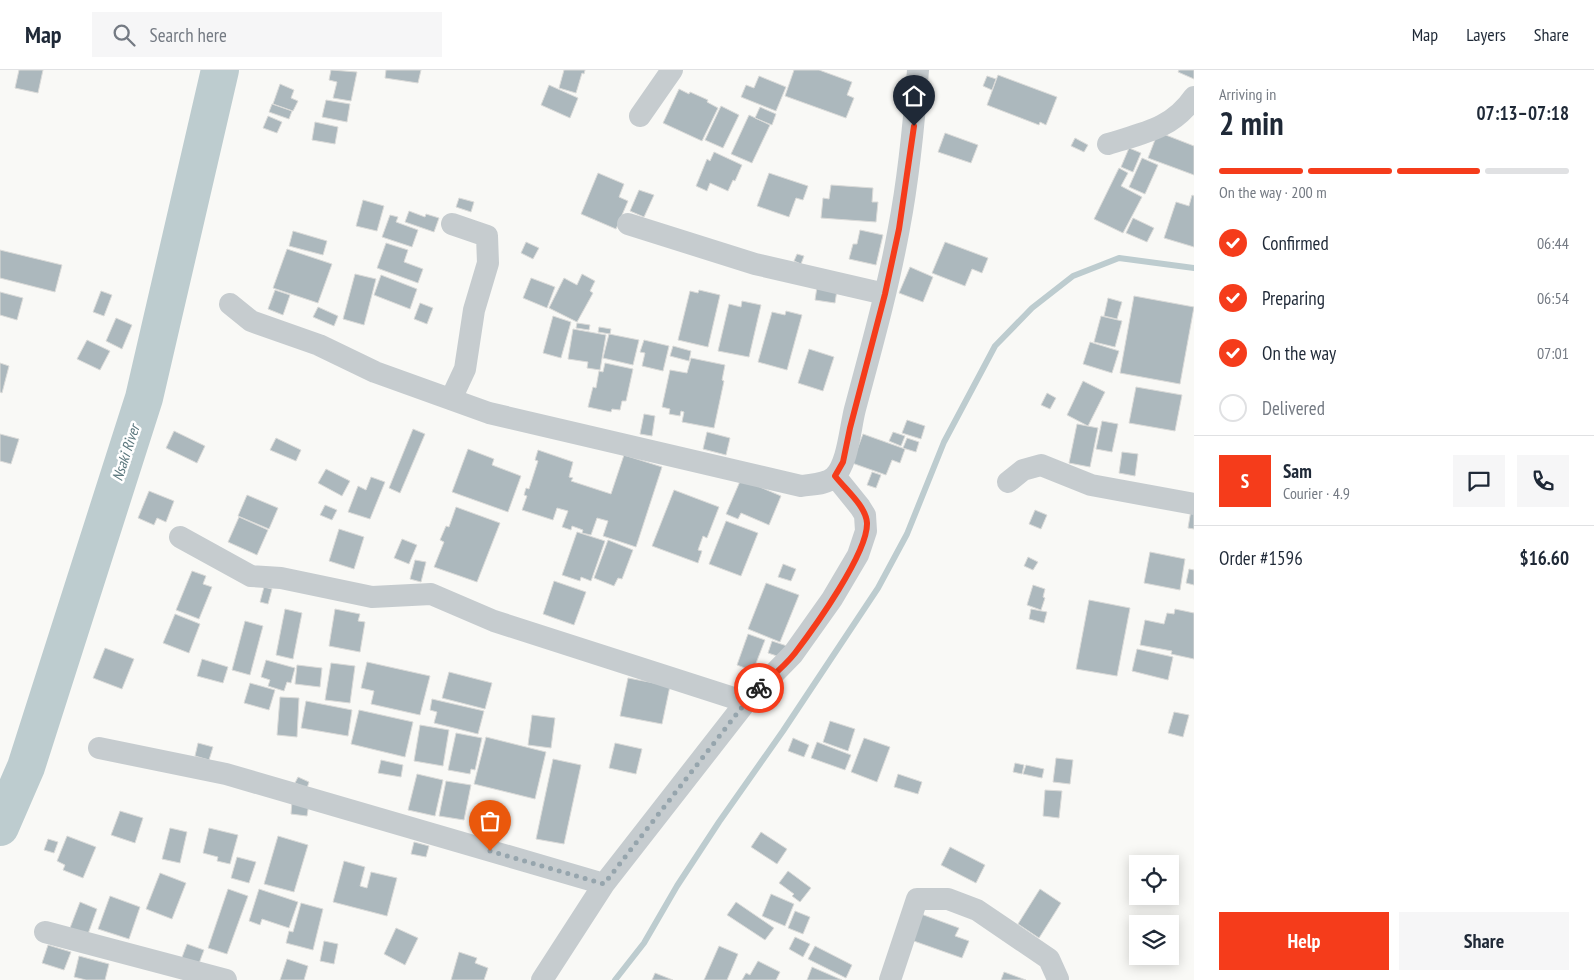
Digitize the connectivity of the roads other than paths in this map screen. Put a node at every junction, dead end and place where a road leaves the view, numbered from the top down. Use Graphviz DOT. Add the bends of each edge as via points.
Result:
graph roads {
  1 [pos="672,70"];
  2 [pos="918,70"];
  3 [pos="1194,97"];
  4 [pos="640,116"];
  5 [pos="1108,144"];
  6 [pos="452,224"];
  7 [pos="628,224"];
  8 [pos="885,294"];
  9 [pos="230,304"];
  10 [pos="451,399"];
  11 [pos="835,476"];
  12 [pos="1008,482"];
  13 [pos="1194,504"];
  14 [pos="180,537"];
  15 [pos="746,702"];
  16 [pos="99,748"];
  17 [pos="604,884"];
  18 [pos="45,932"];
  19 [pos="226,980"];
  20 [pos="542,980"];
  21 [pos="890,980"];
  22 [pos="1058,980"];
  1 -- 4 [label="street"];
  2 -- 8 [label="street" via="912,144"];
  3 -- 5 [label="street" via="1184,110 1158,129"];
  6 -- 10 [label="street" via="487,236 488,263 474,310 465,369"];
  7 -- 8 [label="street" via="755,264"];
  8 -- 11 [label="street" via="843,462"];
  9 -- 10 [label="street" via="251,321"];
  10 -- 11 [label="street" via="489,413 802,486 826,482"];
  11 -- 15 [label="street" via="865,515 866,531 858,555 832,600 794,654"];
  12 -- 13 [label="street" via="1023,470 1041,465 1091,485"];
  14 -- 15 [label="street" via="251,576 281,578 372,597 431,594 494,621"];
  15 -- 17 [label="street"];
  16 -- 17 [label="street" via="226,774"];
  17 -- 20 [label="street"];
  18 -- 19 [label="street"];
  21 -- 22 [label="street" via="918,899 948,899 977,910 1049,959"];
}
